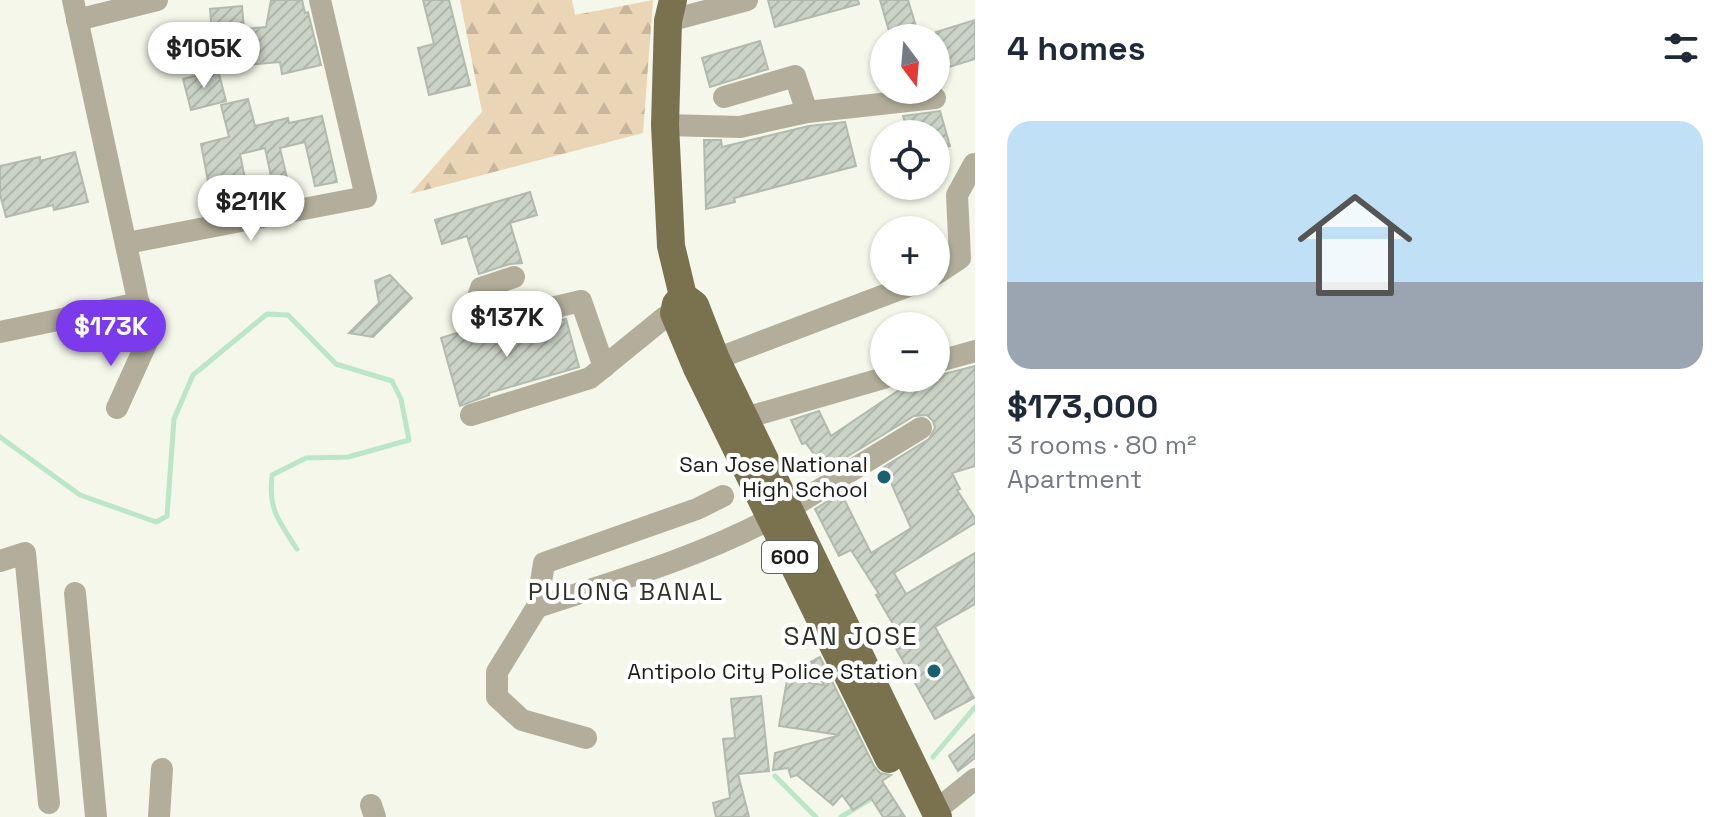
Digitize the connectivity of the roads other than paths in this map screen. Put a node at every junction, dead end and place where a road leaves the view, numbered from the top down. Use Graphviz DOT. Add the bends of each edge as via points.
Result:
graph roads {
  1 [pos="157,0"];
  2 [pos="320,0"];
  3 [pos="747,0"];
  4 [pos="75,10"];
  5 [pos="670,11"];
  6 [pos="724,97"];
  7 [pos="880,104"];
  8 [pos="807,112"];
  9 [pos="665,125"];
  10 [pos="974,164"];
  11 [pos="127,243"];
  12 [pos="950,265"];
  13 [pos="514,277"];
  14 [pos="882,296"];
  15 [pos="139,303"];
  16 [pos="679,304"];
  17 [pos="0,332"];
  18 [pos="975,351"];
  19 [pos="950,358"];
  20 [pos="716,359"];
  21 [pos="604,367"];
  22 [pos="870,382"];
  23 [pos="117,408"];
  24 [pos="471,415"];
  25 [pos="745,418"];
  26 [pos="921,428"];
  27 [pos="723,496"];
  28 [pos="780,514"];
  29 [pos="0,561"];
  30 [pos="75,593"];
  31 [pos="537,607"];
  32 [pos="586,738"];
  33 [pos="162,769"];
  34 [pos="975,779"];
  35 [pos="49,803"];
  36 [pos="930,815"];
  37 [pos="96,817"];
  38 [pos="159,817"];
  1 -- 4 [label="street"];
  2 -- 11 [label="street" via="366,197"];
  3 -- 5 [label="street"];
  4 -- 11 [label="street"];
  5 -- 9 [label="main road, 600"];
  6 -- 8 [label="street" via="795,76"];
  7 -- 8 [label="street"];
  8 -- 9 [label="street" via="740,127"];
  9 -- 16 [label="main road, 600"];
  10 -- 12 [label="street" via="957,195 960,258"];
  11 -- 15 [label="street"];
  13 -- 21 [label="street" via="481,288 482,319 487,323 581,301"];
  14 -- 20 [label="street"];
  15 -- 17 [label="street"];
  15 -- 23 [label="street" via="147,342"];
  16 -- 20 [label="main road, 600" via="695,305"];
  16 -- 21 [label="street"];
  16 -- 28 [label="main road, 600" via="721,422"];
  18 -- 19 [label="street"];
  20 -- 25 [label="main road, 600"];
  21 -- 24 [label="street" via="590,378"];
  22 -- 25 [label="street"];
  25 -- 28 [label="main road, 600"];
  26 -- 28 [label="street"];
  27 -- 31 [label="street" via="544,563"];
  28 -- 31 [label="street" via="687,558"];
  28 -- 36 [label="main road, 600"];
  29 -- 35 [label="street" via="25,553"];
  30 -- 37 [label="street"];
  31 -- 32 [label="street" via="497,672 497,697 522,720"];
  33 -- 38 [label="street"];
  34 -- 36 [label="street"];
}
